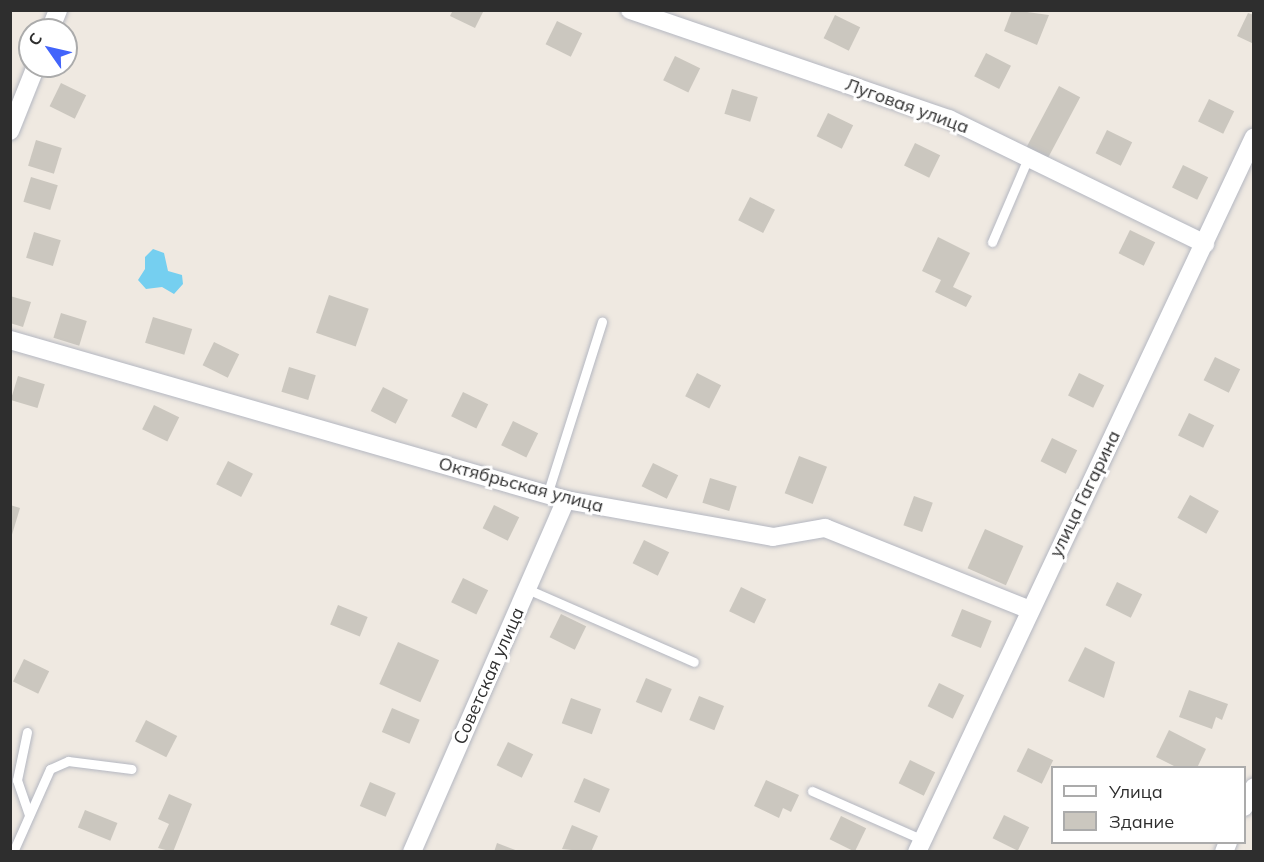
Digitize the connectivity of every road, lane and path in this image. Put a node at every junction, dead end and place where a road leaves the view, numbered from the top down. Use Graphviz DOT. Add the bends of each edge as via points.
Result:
graph roads {
  1 [pos="630,10"];
  2 [pos="31,78"];
  3 [pos="10,132"];
  4 [pos="1254,137"];
  5 [pos="1028,158"];
  6 [pos="992,242"];
  7 [pos="1205,244"];
  8 [pos="602,322"];
  9 [pos="10,340"];
  10 [pos="547,495"];
  11 [pos="566,500"];
  12 [pos="527,589"];
  13 [pos="1030,610"];
  14 [pos="694,662"];
  15 [pos="27,732"];
  16 [pos="131,769"];
  17 [pos="1254,787"];
  18 [pos="812,791"];
  19 [pos="1246,805"];
  20 [pos="29,815"];
  21 [pos="920,846"];
  22 [pos="13,852"];
  23 [pos="412,852"];
  1 -- 5 [label="street, Луговая улица" via="949,119"];
  2 -- 3 [label="street"];
  4 -- 7 [label="street, улица Гагарина"];
  5 -- 6 [label="lane"];
  5 -- 7 [label="street, Луговая улица"];
  7 -- 13 [label="street, улица Гагарина"];
  8 -- 10 [label="lane"];
  9 -- 10 [label="street, Октябрьская улица"];
  10 -- 11 [label="street, Октябрьская улица"];
  11 -- 12 [label="street, Советская улица"];
  11 -- 13 [label="street, Октябрьская улица" via="773,537 825,528"];
  12 -- 14 [label="lane"];
  12 -- 23 [label="street, Советская улица"];
  13 -- 21 [label="street, улица Гагарина"];
  15 -- 20 [label="lane" via="17,780"];
  16 -- 20 [label="lane" via="68,762 50,769"];
  17 -- 19 [label="street"];
  18 -- 21 [label="lane"];
  20 -- 22 [label="lane"];
}
